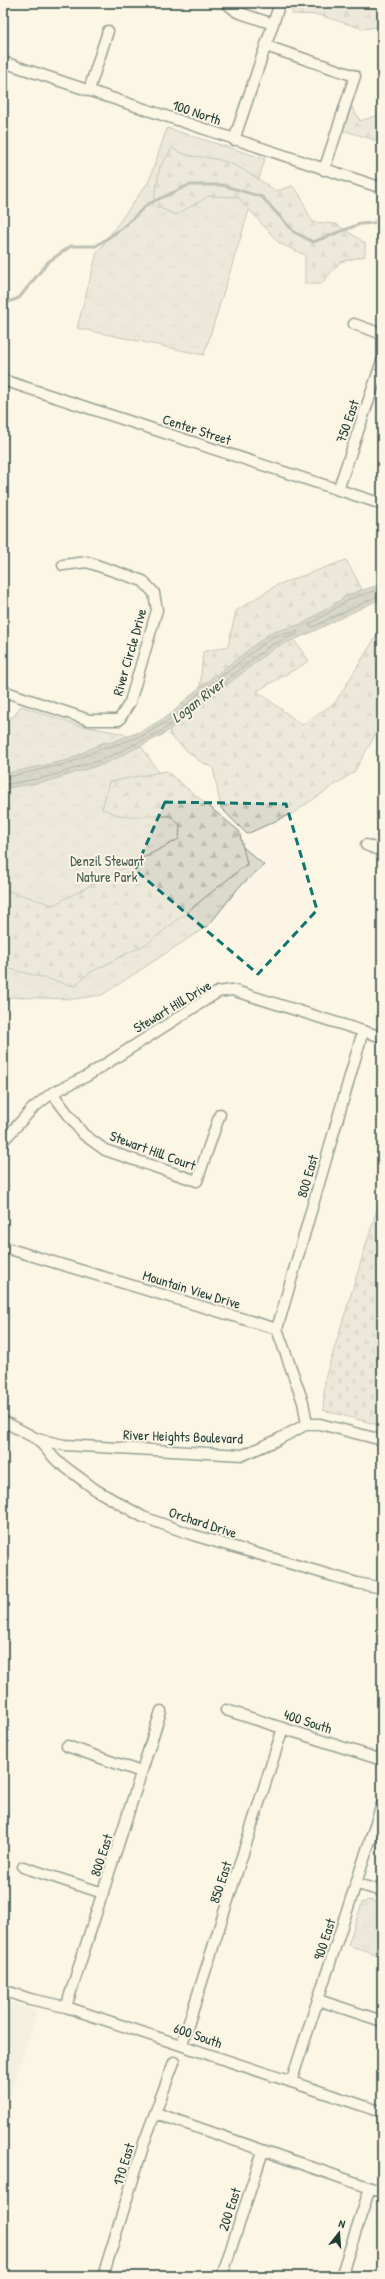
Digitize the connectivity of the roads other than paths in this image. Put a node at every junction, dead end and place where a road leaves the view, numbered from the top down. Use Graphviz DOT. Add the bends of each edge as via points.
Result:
graph roads {
  1 [pos="226,3"];
  2 [pos="280,3"];
  3 [pos="273,24"];
  4 [pos="108,31"];
  5 [pos="266,46"];
  6 [pos="3,62"];
  7 [pos="89,90"];
  8 [pos="234,140"];
  9 [pos="324,170"];
  10 [pos="382,188"];
  11 [pos="354,324"];
  12 [pos="382,334"];
  13 [pos="382,362"];
  14 [pos="3,380"];
  15 [pos="338,490"];
  16 [pos="382,504"];
  17 [pos="63,565"];
  18 [pos="3,691"];
  19 [pos="366,846"];
  20 [pos="382,851"];
  21 [pos="363,1031"];
  22 [pos="382,1037"];
  23 [pos="52,1093"];
  24 [pos="220,1114"];
  25 [pos="3,1141"];
  26 [pos="3,1247"];
  27 [pos="277,1330"];
  28 [pos="3,1421"];
  29 [pos="307,1424"];
  30 [pos="37,1439"];
  31 [pos="382,1440"];
  32 [pos="382,1588"];
  33 [pos="226,1710"];
  34 [pos="161,1711"];
  35 [pos="283,1728"];
  36 [pos="67,1746"];
  37 [pos="382,1760"];
  38 [pos="142,1772"];
  39 [pos="382,1804"];
  40 [pos="23,1867"];
  41 [pos="357,1884"];
  42 [pos="382,1891"];
  43 [pos="103,1893"];
  44 [pos="3,1990"];
  45 [pos="318,2000"];
  46 [pos="66,2006"];
  47 [pos="382,2022"];
  48 [pos="182,2044"];
  49 [pos="174,2062"];
  50 [pos="291,2082"];
  51 [pos="382,2112"];
  52 [pos="156,2113"];
  53 [pos="263,2151"];
  54 [pos="370,2188"];
  55 [pos="382,2192"];
  56 [pos="103,2276"];
  57 [pos="222,2276"];
  58 [pos="341,2276"];
  1 -- 3 [label="street" via="237,12"];
  2 -- 3 [label="street"];
  3 -- 5 [label="street"];
  4 -- 7 [label="street"];
  5 -- 8 [label="street"];
  5 -- 9 [label="street" via="355,76"];
  6 -- 7 [label="street, 100 North"];
  7 -- 8 [label="street, 100 North"];
  8 -- 9 [label="street, 100 North"];
  9 -- 10 [label="street, 100 North"];
  11 -- 12 [label="street"];
  13 -- 15 [label="street, 750 East"];
  14 -- 15 [label="street, Center Street"];
  15 -- 16 [label="street, Center Street"];
  17 -- 18 [label="street, River Circle Drive" via="87,562 143,581 154,593 157,610 130,702 119,720 89,720"];
  19 -- 20 [label="street"];
  21 -- 22 [label="street, Stewart Hill Drive"];
  21 -- 23 [label="street, Stewart Hill Drive" via="232,990 218,992 87,1076"];
  21 -- 27 [label="street, 800 East"];
  23 -- 24 [label="street, Stewart Hill Court" via="83,1134 105,1150 198,1181"];
  23 -- 25 [label="street, Stewart Hill Drive" via="33,1108"];
  26 -- 27 [label="street, Mountain View Drive"];
  27 -- 29 [label="street" via="303,1402"];
  28 -- 30 [label="street, River Heights Boulevard"];
  29 -- 30 [label="street, River Heights Boulevard" via="242,1455 64,1445"];
  29 -- 31 [label="street" via="320,1424"];
  30 -- 32 [label="street, Orchard Drive" via="57,1461 96,1490 143,1518 193,1535"];
  33 -- 35 [label="street, 400 South"];
  34 -- 38 [label="street, 800 East"];
  35 -- 37 [label="street, 400 South"];
  35 -- 48 [label="street, 850 East"];
  36 -- 38 [label="street"];
  38 -- 43 [label="street, 800 East"];
  39 -- 41 [label="street, 900 East"];
  40 -- 43 [label="street"];
  41 -- 42 [label="street"];
  41 -- 45 [label="street, 900 East"];
  43 -- 46 [label="street, 800 East"];
  44 -- 46 [label="street, 600 South" via="30,1999"];
  45 -- 47 [label="street"];
  45 -- 50 [label="street, 900 East"];
  46 -- 48 [label="street, 600 South"];
  48 -- 50 [label="street, 600 South"];
  49 -- 52 [label="street, 170 East"];
  50 -- 51 [label="street, 600 South"];
  52 -- 53 [label="street"];
  52 -- 56 [label="street, 170 East" via="145,2140"];
  53 -- 54 [label="street"];
  53 -- 57 [label="street, 200 East"];
  54 -- 55 [label="street"];
  54 -- 58 [label="street"];
}
